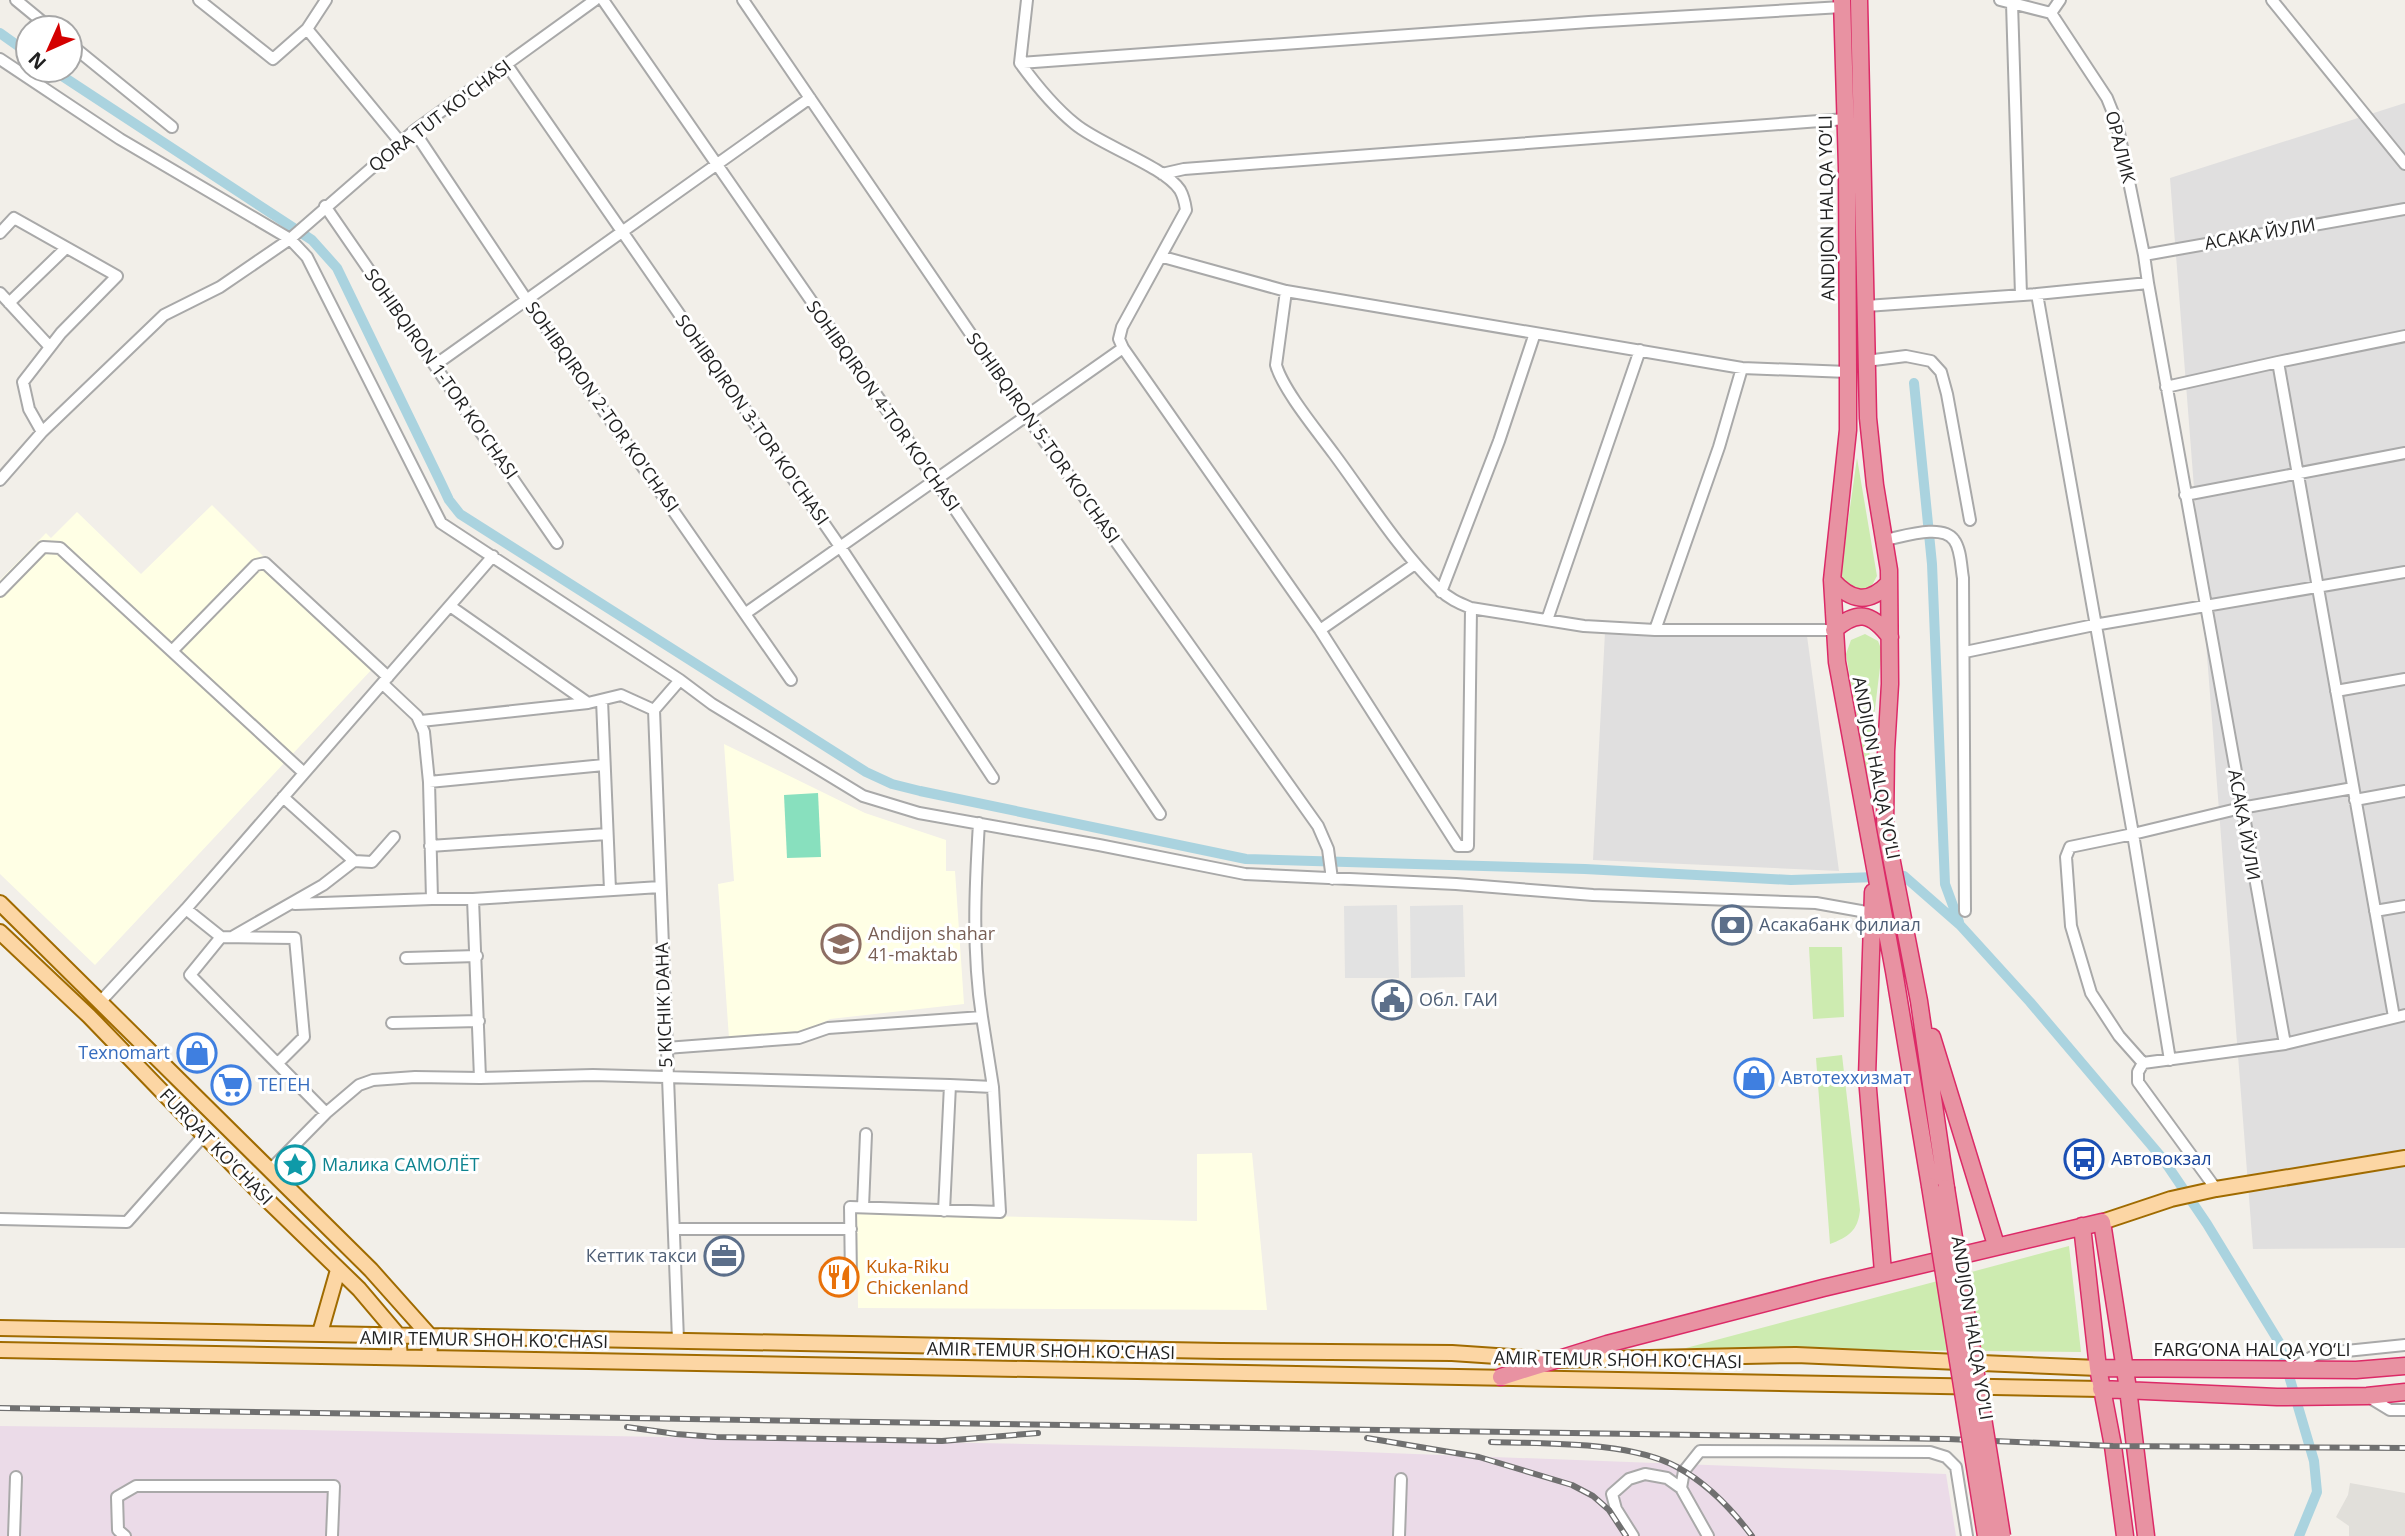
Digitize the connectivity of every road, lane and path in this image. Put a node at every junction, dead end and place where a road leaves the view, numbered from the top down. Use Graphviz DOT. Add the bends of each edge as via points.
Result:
graph roads {
  1 [pos="16,0"];
  2 [pos="199,0"];
  3 [pos="326,0"];
  4 [pos="595,0"];
  5 [pos="603,0"];
  6 [pos="743,0"];
  7 [pos="1027,0"];
  8 [pos="1859,0"];
  9 [pos="2060,0"];
  10 [pos="2272,0"];
  11 [pos="2006,1"];
  12 [pos="1842,4"];
  13 [pos="2051,13"];
  14 [pos="33,14"];
  15 [pos="307,29"];
  16 [pos="84,55"];
  17 [pos="0,59"];
  18 [pos="1020,64"];
  19 [pos="507,65"];
  20 [pos="810,98"];
  21 [pos="1846,119"];
  22 [pos="172,127"];
  23 [pos="414,131"];
  24 [pos="401,143"];
  25 [pos="2405,164"];
  26 [pos="716,165"];
  27 [pos="1162,174"];
  28 [pos="325,206"];
  29 [pos="2405,209"];
  30 [pos="622,232"];
  31 [pos="0,233"];
  32 [pos="290,239"];
  33 [pos="66,248"];
  34 [pos="2144,255"];
  35 [pos="1163,257"];
  36 [pos="2148,283"];
  37 [pos="1286,291"];
  38 [pos="0,293"];
  39 [pos="2037,294"];
  40 [pos="2021,295"];
  41 [pos="526,299"];
  42 [pos="9,303"];
  43 [pos="1866,306"];
  44 [pos="1535,333"];
  45 [pos="2405,336"];
  46 [pos="50,347"];
  47 [pos="1123,348"];
  48 [pos="1640,350"];
  49 [pos="1866,362"];
  50 [pos="2278,362"];
  51 [pos="435,365"];
  52 [pos="1742,368"];
  53 [pos="1849,372"];
  54 [pos="2166,387"];
  55 [pos="1026,415"];
  56 [pos="42,432"];
  57 [pos="2405,453"];
  58 [pos="2298,474"];
  59 [pos="0,480"];
  60 [pos="936,481"];
  61 [pos="2185,495"];
  62 [pos="1970,520"];
  63 [pos="1884,540"];
  64 [pos="557,542"];
  65 [pos="841,548"];
  66 [pos="493,556"];
  67 [pos="1415,564"];
  68 [pos="2405,572"];
  69 [pos="1832,580"];
  70 [pos="1889,583"];
  71 [pos="2318,587"];
  72 [pos="0,591"];
  73 [pos="1441,592"];
  74 [pos="450,606"];
  75 [pos="2205,606"];
  76 [pos="1471,608"];
  77 [pos="746,613"];
  78 [pos="1547,620"];
  79 [pos="2094,625"];
  80 [pos="1320,630"];
  81 [pos="1655,630"];
  82 [pos="1834,630"];
  83 [pos="1890,637"];
  84 [pos="172,651"];
  85 [pos="1965,652"];
  86 [pos="2405,679"];
  87 [pos="680,680"];
  88 [pos="791,680"];
  89 [pos="385,681"];
  90 [pos="2336,691"];
  91 [pos="601,700"];
  92 [pos="588,703"];
  93 [pos="654,710"];
  94 [pos="421,721"];
  95 [pos="604,765"];
  96 [pos="304,773"];
  97 [pos="993,778"];
  98 [pos="429,782"];
  99 [pos="2405,791"];
  100 [pos="2354,794"];
  101 [pos="283,797"];
  102 [pos="2241,808"];
  103 [pos="1160,814"];
  104 [pos="979,823"];
  105 [pos="607,834"];
  106 [pos="2133,834"];
  107 [pos="394,838"];
  108 [pos="430,846"];
  109 [pos="1874,858"];
  110 [pos="354,861"];
  111 [pos="1332,876"];
  112 [pos="660,887"];
  113 [pos="610,890"];
  114 [pos="432,899"];
  115 [pos="473,899"];
  116 [pos="0,903"];
  117 [pos="292,904"];
  118 [pos="2405,906"];
  119 [pos="186,909"];
  120 [pos="1965,911"];
  121 [pos="2375,911"];
  122 [pos="1872,913"];
  123 [pos="0,932"];
  124 [pos="227,937"];
  125 [pos="477,956"];
  126 [pos="406,958"];
  127 [pos="100,1001"];
  128 [pos="1919,1001"];
  129 [pos="2399,1016"];
  130 [pos="982,1017"];
  131 [pos="479,1021"];
  132 [pos="392,1023"];
  133 [pos="2285,1044"];
  134 [pos="666,1048"];
  135 [pos="2170,1060"];
  136 [pos="278,1063"];
  137 [pos="2143,1063"];
  138 [pos="480,1078"];
  139 [pos="667,1078"];
  140 [pos="950,1085"];
  141 [pos="993,1087"];
  142 [pos="326,1113"];
  143 [pos="205,1134"];
  144 [pos="866,1134"];
  145 [pos="2405,1158"];
  146 [pos="269,1171"];
  147 [pos="1938,1187"];
  148 [pos="2212,1190"];
  149 [pos="863,1208"];
  150 [pos="944,1211"];
  151 [pos="0,1219"];
  152 [pos="2102,1222"];
  153 [pos="2082,1226"];
  154 [pos="674,1229"];
  155 [pos="851,1229"];
  156 [pos="1996,1245"];
  157 [pos="338,1270"];
  158 [pos="1883,1272"];
  159 [pos="851,1279"];
  160 [pos="0,1328"];
  161 [pos="320,1333"];
  162 [pos="398,1335"];
  163 [pos="429,1335"];
  164 [pos="678,1340"];
  165 [pos="2405,1345"];
  166 [pos="0,1350"];
  167 [pos="400,1357"];
  168 [pos="430,1358"];
  169 [pos="1554,1360"];
  170 [pos="2405,1366"];
  171 [pos="2098,1368"];
  172 [pos="2124,1369"];
  173 [pos="2291,1370"];
  174 [pos="1501,1377"];
  175 [pos="2101,1389"];
  176 [pos="2127,1389"];
  177 [pos="2405,1392"];
  178 [pos="2373,1400"];
  179 [pos="2405,1410"];
  180 [pos="16,1477"];
  181 [pos="1401,1479"];
  182 [pos="1681,1488"];
  183 [pos="14,1536"];
  184 [pos="125,1536"];
  185 [pos="332,1536"];
  186 [pos="1399,1536"];
  187 [pos="1633,1536"];
  188 [pos="1708,1536"];
  189 [pos="1966,1536"];
  190 [pos="1986,1536"];
  191 [pos="2002,1536"];
  192 [pos="2125,1536"];
  193 [pos="2147,1536"];
  1 -- 14 [label="street"];
  2 -- 15 [label="street" via="273,60"];
  3 -- 15 [label="street"];
  4 -- 19 [label="street, QORA TUT KO'CHASI"];
  5 -- 26 [label="street, SOHIBQIRON 4-TOR KO'CHASI"];
  6 -- 20 [label="street, SOHIBQIRON 5-TOR KO'CHASI"];
  7 -- 18 [label="street"];
  8 -- 43 [label="highway, ANDIJON HALQA YO‘LI"];
  9 -- 13 [label="street"];
  10 -- 25 [label="street"];
  11 -- 13 [label="street"];
  11 -- 40 [label="street"];
  12 -- 18 [label="street"];
  12 -- 21 [label="highway, ANDIJON HALQA YO‘LI"];
  13 -- 34 [label="street, ОРАЛИК" via="2107,98 2117,123"];
  15 -- 24 [label="street"];
  16 -- 22 [label="street"];
  17 -- 32 [label="street" via="120,139"];
  18 -- 27 [label="street" via="1073,123"];
  19 -- 23 [label="street, QORA TUT KO'CHASI"];
  19 -- 30 [label="street, SOHIBQIRON 3-TOR KO'CHASI"];
  20 -- 26 [label="street"];
  20 -- 55 [label="street, SOHIBQIRON 5-TOR KO'CHASI"];
  21 -- 27 [label="street"];
  21 -- 53 [label="highway, ANDIJON HALQA YO‘LI"];
  23 -- 24 [label="street, QORA TUT KO'CHASI"];
  23 -- 41 [label="street, SOHIBQIRON 2-TOR KO'CHASI"];
  24 -- 28 [label="street, QORA TUT KO'CHASI"];
  26 -- 30 [label="street"];
  26 -- 60 [label="street, SOHIBQIRON 4-TOR KO'CHASI"];
  27 -- 35 [label="street" via="1181,191 1186,210"];
  28 -- 32 [label="street, QORA TUT KO'CHASI"];
  28 -- 51 [label="street, SOHIBQIRON 1-TOR KO'CHASI"];
  29 -- 34 [label="street, АСАКА ЙУЛИ"];
  30 -- 41 [label="street"];
  30 -- 65 [label="street, SOHIBQIRON 3-TOR KO'CHASI"];
  31 -- 33 [label="street" via="15,218"];
  32 -- 56 [label="street, QORA TUT KO'CHASI" via="220,286 164,315"];
  32 -- 66 [label="street" via="307,257 441,523"];
  33 -- 42 [label="street"];
  33 -- 46 [label="street" via="117,276"];
  34 -- 36 [label="street, АСАКА ЙУЛИ"];
  35 -- 37 [label="street"];
  35 -- 47 [label="street" via="1122,327 1119,339"];
  36 -- 39 [label="street"];
  36 -- 54 [label="street, АСАКА ЙУЛИ"];
  37 -- 44 [label="street"];
  37 -- 67 [label="street" via="1276,365 1279,376"];
  38 -- 42 [label="street"];
  39 -- 40 [label="street"];
  39 -- 79 [label="street"];
  40 -- 43 [label="street"];
  41 -- 51 [label="street"];
  41 -- 77 [label="street, SOHIBQIRON 2-TOR KO'CHASI"];
  42 -- 46 [label="street"];
  43 -- 49 [label="highway, ANDIJON HALQA YO‘LI"];
  44 -- 48 [label="street"];
  44 -- 73 [label="street"];
  45 -- 50 [label="street"];
  46 -- 56 [label="street" via="23,382 29,410"];
  47 -- 55 [label="street"];
  47 -- 80 [label="street"];
  48 -- 52 [label="street"];
  48 -- 78 [label="street"];
  49 -- 62 [label="street" via="1906,356 1931,361 1941,372"];
  49 -- 63 [label="highway, ANDIJON HALQA YO‘LI" via="1868,418"];
  50 -- 54 [label="street"];
  50 -- 58 [label="street"];
  51 -- 64 [label="street, SOHIBQIRON 1-TOR KO'CHASI"];
  52 -- 53 [label="street"];
  52 -- 81 [label="street"];
  53 -- 69 [label="highway, ANDIJON HALQA YO‘LI" via="1848,430"];
  54 -- 61 [label="street, АСАКА ЙУЛИ"];
  55 -- 60 [label="street"];
  55 -- 111 [label="street, SOHIBQIRON 5-TOR KO'CHASI" via="1318,826"];
  56 -- 59 [label="street, QORA TUT KO'CHASI"];
  57 -- 58 [label="street"];
  58 -- 61 [label="street"];
  58 -- 71 [label="street"];
  60 -- 65 [label="street"];
  60 -- 103 [label="street, SOHIBQIRON 4-TOR KO'CHASI"];
  61 -- 75 [label="street, АСАКА ЙУЛИ"];
  63 -- 70 [label="highway, ANDIJON HALQA YO‘LI"];
  63 -- 85 [label="street" via="1936,531 1955,541 1963,578"];
  65 -- 77 [label="street"];
  65 -- 97 [label="street, SOHIBQIRON 3-TOR KO'CHASI"];
  66 -- 74 [label="street"];
  66 -- 87 [label="street"];
  67 -- 73 [label="street"];
  67 -- 80 [label="street"];
  68 -- 71 [label="street"];
  69 -- 70 [label="highway" via="1850,596 1861,598"];
  69 -- 82 [label="highway, ANDIJON HALQA YO‘LI"];
  70 -- 83 [label="highway, ANDIJON HALQA YO‘LI"];
  71 -- 75 [label="street"];
  71 -- 90 [label="street"];
  72 -- 84 [label="street" via="43,547 60,548"];
  73 -- 76 [label="street"];
  74 -- 89 [label="street"];
  74 -- 92 [label="street"];
  75 -- 79 [label="street"];
  75 -- 102 [label="street, АСАКА ЙУЛИ"];
  76 -- 78 [label="street"];
  76 -- 80 [label="street" via="1468,846 1458,846"];
  77 -- 88 [label="street, SOHIBQIRON 2-TOR KO'CHASI"];
  78 -- 81 [label="street"];
  79 -- 85 [label="street"];
  79 -- 106 [label="street"];
  81 -- 82 [label="street"];
  82 -- 83 [label="highway" via="1850,618 1867,617"];
  82 -- 109 [label="highway, ANDIJON HALQA YO‘LI"];
  83 -- 128 [label="highway, ANDIJON HALQA YO‘LI" via="1885,826"];
  84 -- 89 [label="street" via="256,565 265,563"];
  84 -- 96 [label="street"];
  85 -- 120 [label="street"];
  86 -- 90 [label="street"];
  87 -- 93 [label="street"];
  87 -- 104 [label="street" via="863,796 919,813"];
  89 -- 94 [label="street"];
  89 -- 96 [label="street"];
  90 -- 100 [label="street"];
  91 -- 92 [label="street"];
  91 -- 93 [label="street" via="621,695"];
  91 -- 95 [label="street"];
  92 -- 94 [label="street"];
  93 -- 112 [label="street, 5 KICHIK DAHA"];
  94 -- 98 [label="street"];
  95 -- 98 [label="street"];
  95 -- 105 [label="street"];
  96 -- 101 [label="street"];
  98 -- 108 [label="street"];
  99 -- 100 [label="street"];
  100 -- 102 [label="street"];
  100 -- 121 [label="street"];
  101 -- 110 [label="street"];
  101 -- 119 [label="street"];
  102 -- 106 [label="street"];
  102 -- 133 [label="street, АСАКА ЙУЛИ"];
  104 -- 111 [label="street" via="1245,874"];
  104 -- 130 [label="street" via="975,934"];
  105 -- 108 [label="street"];
  105 -- 113 [label="street"];
  106 -- 135 [label="street"];
  106 -- 137 [label="street" via="2070,847 2066,857 2071,926 2091,993"];
  107 -- 110 [label="street" via="372,862"];
  108 -- 114 [label="street"];
  109 -- 122 [label="highway"];
  109 -- 147 [label="highway, ANDIJON HALQA YO‘LI"];
  110 -- 117 [label="street"];
  111 -- 122 [label="street" via="1593,895 1816,903"];
  112 -- 113 [label="street"];
  112 -- 134 [label="street, 5 KICHIK DAHA"];
  113 -- 115 [label="street"];
  114 -- 115 [label="street"];
  114 -- 117 [label="street"];
  115 -- 125 [label="street"];
  116 -- 127 [label="main road, FURQAT KO'CHASI"];
  117 -- 124 [label="street"];
  118 -- 121 [label="street"];
  119 -- 124 [label="street"];
  119 -- 127 [label="street"];
  121 -- 129 [label="street"];
  122 -- 158 [label="highway" via="1867,1077"];
  123 -- 143 [label="main road, FURQAT KO'CHASI"];
  124 -- 136 [label="street" via="190,975"];
  124 -- 136 [label="street" via="295,938 304,1037"];
  125 -- 126 [label="street"];
  125 -- 131 [label="street"];
  127 -- 146 [label="main road, FURQAT KO'CHASI"];
  128 -- 147 [label="highway, ANDIJON HALQA YO‘LI"];
  128 -- 156 [label="highway"];
  129 -- 133 [label="street"];
  130 -- 134 [label="street" via="828,1028 799,1038"];
  130 -- 141 [label="street"];
  131 -- 132 [label="street"];
  131 -- 138 [label="street"];
  133 -- 135 [label="street"];
  134 -- 139 [label="street, 5 KICHIK DAHA"];
  135 -- 137 [label="street"];
  136 -- 142 [label="street"];
  137 -- 148 [label="street" via="2138,1082"];
  138 -- 139 [label="street"];
  138 -- 142 [label="street" via="373,1080"];
  139 -- 140 [label="street"];
  139 -- 154 [label="street, 5 KICHIK DAHA"];
  140 -- 141 [label="street"];
  140 -- 150 [label="street"];
  141 -- 150 [label="street" via="1000,1212"];
  142 -- 146 [label="street"];
  143 -- 151 [label="street" via="127,1222"];
  143 -- 157 [label="main road, FURQAT KO'CHASI"];
  144 -- 149 [label="street"];
  145 -- 148 [label="main road"];
  146 -- 163 [label="main road, FURQAT KO'CHASI" via="371,1270"];
  147 -- 190 [label="highway, ANDIJON HALQA YO‘LI, bridge"];
  147 -- 191 [label="highway, ANDIJON HALQA YO‘LI, bridge"];
  148 -- 152 [label="main road"];
  149 -- 150 [label="street"];
  149 -- 155 [label="street" via="850,1207"];
  152 -- 153 [label="highway"];
  152 -- 172 [label="highway"];
  153 -- 156 [label="highway"];
  153 -- 171 [label="highway"];
  154 -- 155 [label="street"];
  154 -- 164 [label="street, 5 KICHIK DAHA"];
  155 -- 159 [label="street"];
  156 -- 158 [label="highway"];
  157 -- 161 [label="main road"];
  157 -- 162 [label="main road, FURQAT KO'CHASI"];
  158 -- 169 [label="highway"];
  160 -- 161 [label="main road, AMIR TEMUR SHOH KO'CHASI"];
  161 -- 162 [label="main road, AMIR TEMUR SHOH KO'CHASI"];
  162 -- 163 [label="main road, AMIR TEMUR SHOH KO'CHASI"];
  162 -- 167 [label="main road"];
  163 -- 164 [label="main road, AMIR TEMUR SHOH KO'CHASI"];
  163 -- 168 [label="main road"];
  164 -- 169 [label="main road, AMIR TEMUR SHOH KO'CHASI" via="1452,1353"];
  165 -- 173 [label="street" via="2317,1354"];
  166 -- 167 [label="main road, AMIR TEMUR SHOH KO'CHASI"];
  167 -- 168 [label="main road, AMIR TEMUR SHOH KO'CHASI"];
  168 -- 174 [label="main road, AMIR TEMUR SHOH KO'CHASI"];
  169 -- 171 [label="main road, AMIR TEMUR SHOH KO'CHASI" via="1796,1355"];
  169 -- 174 [label="highway"];
  170 -- 173 [label="highway, FARG‘ONA HALQA YO‘LI"];
  171 -- 172 [label="highway, FARG‘ONA HALQA YO‘LI"];
  171 -- 175 [label="highway"];
  172 -- 173 [label="highway, FARG‘ONA HALQA YO‘LI"];
  172 -- 176 [label="highway"];
  174 -- 175 [label="main road, AMIR TEMUR SHOH KO'CHASI"];
  175 -- 176 [label="highway"];
  175 -- 192 [label="highway"];
  176 -- 178 [label="highway"];
  176 -- 193 [label="highway"];
  177 -- 178 [label="highway"];
  178 -- 179 [label="street" via="2390,1410"];
  180 -- 183 [label="street"];
  181 -- 186 [label="street"];
  182 -- 187 [label="street" via="1667,1478 1645,1474 1629,1479 1612,1494"];
  182 -- 188 [label="street"];
  182 -- 189 [label="street" via="1684,1471 1700,1451 1930,1452 1956,1467"];
  184 -- 185 [label="street" via="118,1530 117,1497 136,1486 334,1486"];
}
